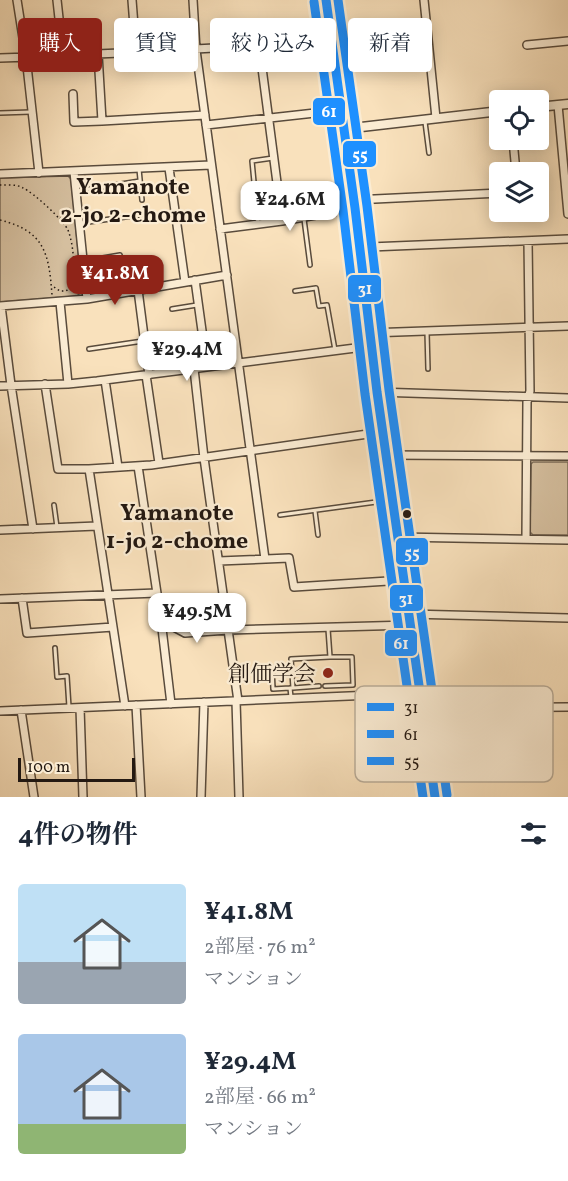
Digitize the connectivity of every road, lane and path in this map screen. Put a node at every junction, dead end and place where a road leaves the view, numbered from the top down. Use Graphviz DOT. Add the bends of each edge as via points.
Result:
graph roads {
  1 [pos="17,0"];
  2 [pos="57,0"];
  3 [pos="132,0"];
  4 [pos="193,0"];
  5 [pos="326,0"];
  6 [pos="424,0"];
  7 [pos="20,18"];
  8 [pos="59,18"];
  9 [pos="133,18"];
  10 [pos="194,18"];
  11 [pos="329,18"];
  12 [pos="426,18"];
  13 [pos="568,41"];
  14 [pos="526,45"];
  15 [pos="18,57"];
  16 [pos="0,58"];
  17 [pos="198,64"];
  18 [pos="336,69"];
  19 [pos="28,72"];
  20 [pos="99,72"];
  21 [pos="262,72"];
  22 [pos="431,72"];
  23 [pos="73,94"];
  24 [pos="563,105"];
  25 [pos="342,110"];
  26 [pos="32,112"];
  27 [pos="489,112"];
  28 [pos="0,113"];
  29 [pos="205,115"];
  30 [pos="268,118"];
  31 [pos="436,118"];
  32 [pos="424,119"];
  33 [pos="102,121"];
  34 [pos="206,125"];
  35 [pos="344,129"];
  36 [pos="429,153"];
  37 [pos="273,158"];
  38 [pos="211,165"];
  39 [pos="139,168"];
  40 [pos="169,168"];
  41 [pos="74,172"];
  42 [pos="39,173"];
  43 [pos="0,174"];
  44 [pos="140,181"];
  45 [pos="0,185"];
  46 [pos="75,191"];
  47 [pos="489,194"];
  48 [pos="142,201"];
  49 [pos="354,204"];
  50 [pos="78,209"];
  51 [pos="568,214"];
  52 [pos="140,215"];
  53 [pos="304,217"];
  54 [pos="59,219"];
  55 [pos="0,220"];
  56 [pos="282,221"];
  57 [pos="79,224"];
  58 [pos="258,224"];
  59 [pos="220,229"];
  60 [pos="568,238"];
  61 [pos="528,241"];
  62 [pos="359,247"];
  63 [pos="120,255"];
  64 [pos="83,261"];
  65 [pos="310,265"];
  66 [pos="227,275"];
  67 [pos="195,280"];
  68 [pos="184,282"];
  69 [pos="51,285"];
  70 [pos="138,290"];
  71 [pos="295,291"];
  72 [pos="87,298"];
  73 [pos="56,302"];
  74 [pos="198,305"];
  75 [pos="1,306"];
  76 [pos="172,309"];
  77 [pos="568,326"];
  78 [pos="529,327"];
  79 [pos="427,330"];
  80 [pos="369,333"];
  81 [pos="144,341"];
  82 [pos="371,346"];
  83 [pos="89,349"];
  84 [pos="334,350"];
  85 [pos="239,363"];
  86 [pos="207,367"];
  87 [pos="194,369"];
  88 [pos="428,369"];
  89 [pos="147,375"];
  90 [pos="105,380"];
  91 [pos="45,384"];
  92 [pos="68,384"];
  93 [pos="10,385"];
  94 [pos="0,386"];
  95 [pos="377,392"];
  96 [pos="529,397"];
  97 [pos="568,398"];
  98 [pos="382,432"];
  99 [pos="250,451"];
  100 [pos="386,455"];
  101 [pos="526,456"];
  102 [pos="568,456"];
  103 [pos="204,458"];
  104 [pos="159,463"];
  105 [pos="138,465"];
  106 [pos="118,467"];
  107 [pos="89,469"];
  108 [pos="393,500"];
  109 [pos="54,505"];
  110 [pos="315,511"];
  111 [pos="280,516"];
  112 [pos="97,526"];
  113 [pos="57,528"];
  114 [pos="33,529"];
  115 [pos="0,530"];
  116 [pos="318,535"];
  117 [pos="398,537"];
  118 [pos="526,539"];
  119 [pos="568,540"];
  120 [pos="265,559"];
  121 [pos="219,561"];
  122 [pos="404,580"];
  123 [pos="157,593"];
  124 [pos="108,594"];
  125 [pos="22,598"];
  126 [pos="0,599"];
  127 [pos="568,618"];
  128 [pos="161,620"];
  129 [pos="410,620"];
  130 [pos="113,627"];
  131 [pos="328,628"];
  132 [pos="228,630"];
  133 [pos="55,648"];
  134 [pos="330,657"];
  135 [pos="272,667"];
  136 [pos="319,686"];
  137 [pos="326,686"];
  138 [pos="419,686"];
  139 [pos="291,688"];
  140 [pos="355,696"];
  141 [pos="291,699"];
  142 [pos="237,701"];
  143 [pos="204,702"];
  144 [pos="171,704"];
  145 [pos="136,705"];
  146 [pos="124,706"];
  147 [pos="553,707"];
  148 [pos="568,707"];
  149 [pos="69,708"];
  150 [pos="80,708"];
  151 [pos="0,710"];
  152 [pos="21,710"];
  153 [pos="433,782"];
  154 [pos="34,797"];
  155 [pos="83,797"];
  156 [pos="141,797"];
  157 [pos="201,797"];
  158 [pos="239,797"];
  159 [pos="435,797"];
  1 -- 7 [label="street"];
  2 -- 8 [label="street"];
  3 -- 9 [label="street"];
  4 -- 10 [label="street"];
  5 -- 11 [label="main road"];
  6 -- 12 [label="street"];
  13 -- 14 [label="street"];
  15 -- 16 [label="street"];
  17 -- 29 [label="street"];
  18 -- 25 [label="main road"];
  19 -- 26 [label="street"];
  20 -- 33 [label="street"];
  21 -- 30 [label="street"];
  22 -- 31 [label="street"];
  23 -- 33 [label="street" via="74,122"];
  24 -- 51 [label="street"];
  25 -- 30 [label="street"];
  25 -- 35 [label="main road"];
  26 -- 28 [label="lane"];
  26 -- 42 [label="street"];
  27 -- 31 [label="street"];
  29 -- 33 [label="street"];
  29 -- 34 [label="street"];
  30 -- 34 [label="street"];
  30 -- 37 [label="street"];
  31 -- 32 [label="street"];
  32 -- 35 [label="street"];
  32 -- 36 [label="lane"];
  34 -- 38 [label="street"];
  35 -- 49 [label="main road"];
  37 -- 56 [label="street"];
  37 -- 58 [label="lane" via="252,161"];
  38 -- 40 [label="street"];
  38 -- 59 [label="street"];
  39 -- 40 [label="street"];
  39 -- 41 [label="street"];
  39 -- 44 [label="lane"];
  40 -- 68 [label="street"];
  41 -- 42 [label="street"];
  41 -- 46 [label="street"];
  42 -- 43 [label="street"];
  44 -- 46 [label="lane"];
  44 -- 48 [label="lane"];
  45 -- 54 [label="path" via="24,188"];
  46 -- 50 [label="street"];
  47 -- 49 [label="street"];
  49 -- 53 [label="street"];
  49 -- 62 [label="main road"];
  50 -- 54 [label="path" via="70,208"];
  50 -- 57 [label="street"];
  52 -- 57 [label="lane"];
  53 -- 56 [label="street"];
  53 -- 65 [label="lane"];
  54 -- 69 [label="path" via="71,243 74,282 66,291"];
  55 -- 69 [label="path" via="23,228 36,239 48,257"];
  56 -- 58 [label="street"];
  57 -- 64 [label="street"];
  58 -- 59 [label="street"];
  59 -- 66 [label="street"];
  60 -- 61 [label="street"];
  61 -- 62 [label="street"];
  61 -- 78 [label="street"];
  62 -- 80 [label="main road"];
  63 -- 64 [label="lane"];
  64 -- 72 [label="street"];
  66 -- 67 [label="street"];
  66 -- 85 [label="street"];
  67 -- 68 [label="street"];
  67 -- 74 [label="street"];
  68 -- 70 [label="street"];
  69 -- 73 [label="path"];
  70 -- 72 [label="street"];
  70 -- 81 [label="street"];
  71 -- 84 [label="lane" via="316,288 319,306 327,305"];
  72 -- 73 [label="street"];
  73 -- 75 [label="street"];
  73 -- 92 [label="street"];
  74 -- 76 [label="lane"];
  74 -- 86 [label="street"];
  75 -- 93 [label="street"];
  77 -- 78 [label="street"];
  78 -- 79 [label="street"];
  78 -- 96 [label="street"];
  79 -- 80 [label="street"];
  79 -- 88 [label="lane"];
  80 -- 82 [label="main road"];
  81 -- 83 [label="lane"];
  81 -- 89 [label="street"];
  82 -- 84 [label="street"];
  82 -- 95 [label="main road"];
  84 -- 85 [label="street"];
  85 -- 86 [label="street"];
  85 -- 99 [label="street"];
  86 -- 87 [label="street"];
  87 -- 89 [label="street"];
  87 -- 103 [label="street"];
  89 -- 90 [label="street"];
  89 -- 104 [label="street"];
  90 -- 92 [label="street"];
  90 -- 106 [label="street"];
  91 -- 92 [label="street"];
  91 -- 93 [label="street"];
  91 -- 107 [label="street" via="58,469"];
  93 -- 94 [label="street"];
  93 -- 114 [label="street"];
  95 -- 96 [label="street"];
  95 -- 98 [label="main road"];
  96 -- 97 [label="street"];
  96 -- 101 [label="street"];
  98 -- 99 [label="street"];
  98 -- 100 [label="main road"];
  99 -- 103 [label="street"];
  99 -- 120 [label="street"];
  100 -- 101 [label="street"];
  100 -- 108 [label="main road"];
  101 -- 102 [label="street"];
  101 -- 118 [label="street"];
  103 -- 104 [label="street"];
  103 -- 121 [label="street"];
  104 -- 105 [label="street"];
  105 -- 106 [label="street"];
  105 -- 123 [label="street"];
  106 -- 107 [label="street"];
  107 -- 112 [label="street"];
  108 -- 110 [label="lane"];
  108 -- 117 [label="main road"];
  109 -- 113 [label="lane"];
  110 -- 111 [label="lane"];
  110 -- 116 [label="lane"];
  112 -- 113 [label="street"];
  112 -- 124 [label="street"];
  113 -- 114 [label="street"];
  114 -- 115 [label="street"];
  117 -- 118 [label="street"];
  117 -- 122 [label="main road"];
  118 -- 119 [label="street"];
  120 -- 121 [label="street"];
  120 -- 122 [label="street" via="289,558 294,587"];
  121 -- 132 [label="street"];
  122 -- 129 [label="main road"];
  123 -- 124 [label="street"];
  123 -- 128 [label="street"];
  124 -- 125 [label="street"];
  124 -- 130 [label="street"];
  125 -- 126 [label="street"];
  125 -- 130 [label="street" via="27,633"];
  127 -- 129 [label="street"];
  128 -- 132 [label="street" via="185,633"];
  128 -- 144 [label="street"];
  129 -- 131 [label="street"];
  129 -- 138 [label="main road"];
  130 -- 146 [label="street"];
  131 -- 132 [label="street"];
  131 -- 134 [label="lane"];
  132 -- 142 [label="street"];
  133 -- 149 [label="lane" via="57,677 67,676"];
  134 -- 137 [label="lane" via="352,657 353,684"];
  134 -- 139 [label="lane" via="291,659"];
  135 -- 139 [label="lane" via="273,689"];
  136 -- 139 [label="lane"];
  139 -- 141 [label="lane"];
  140 -- 141 [label="street"];
  141 -- 142 [label="street"];
  142 -- 143 [label="street"];
  142 -- 158 [label="street"];
  143 -- 144 [label="street"];
  143 -- 157 [label="street"];
  144 -- 145 [label="street"];
  145 -- 146 [label="street"];
  145 -- 156 [label="street"];
  146 -- 150 [label="street"];
  147 -- 148 [label="street"];
  149 -- 150 [label="street"];
  149 -- 152 [label="street"];
  150 -- 155 [label="street"];
  151 -- 152 [label="street"];
  152 -- 154 [label="street"];
  153 -- 159 [label="main road"];
}
